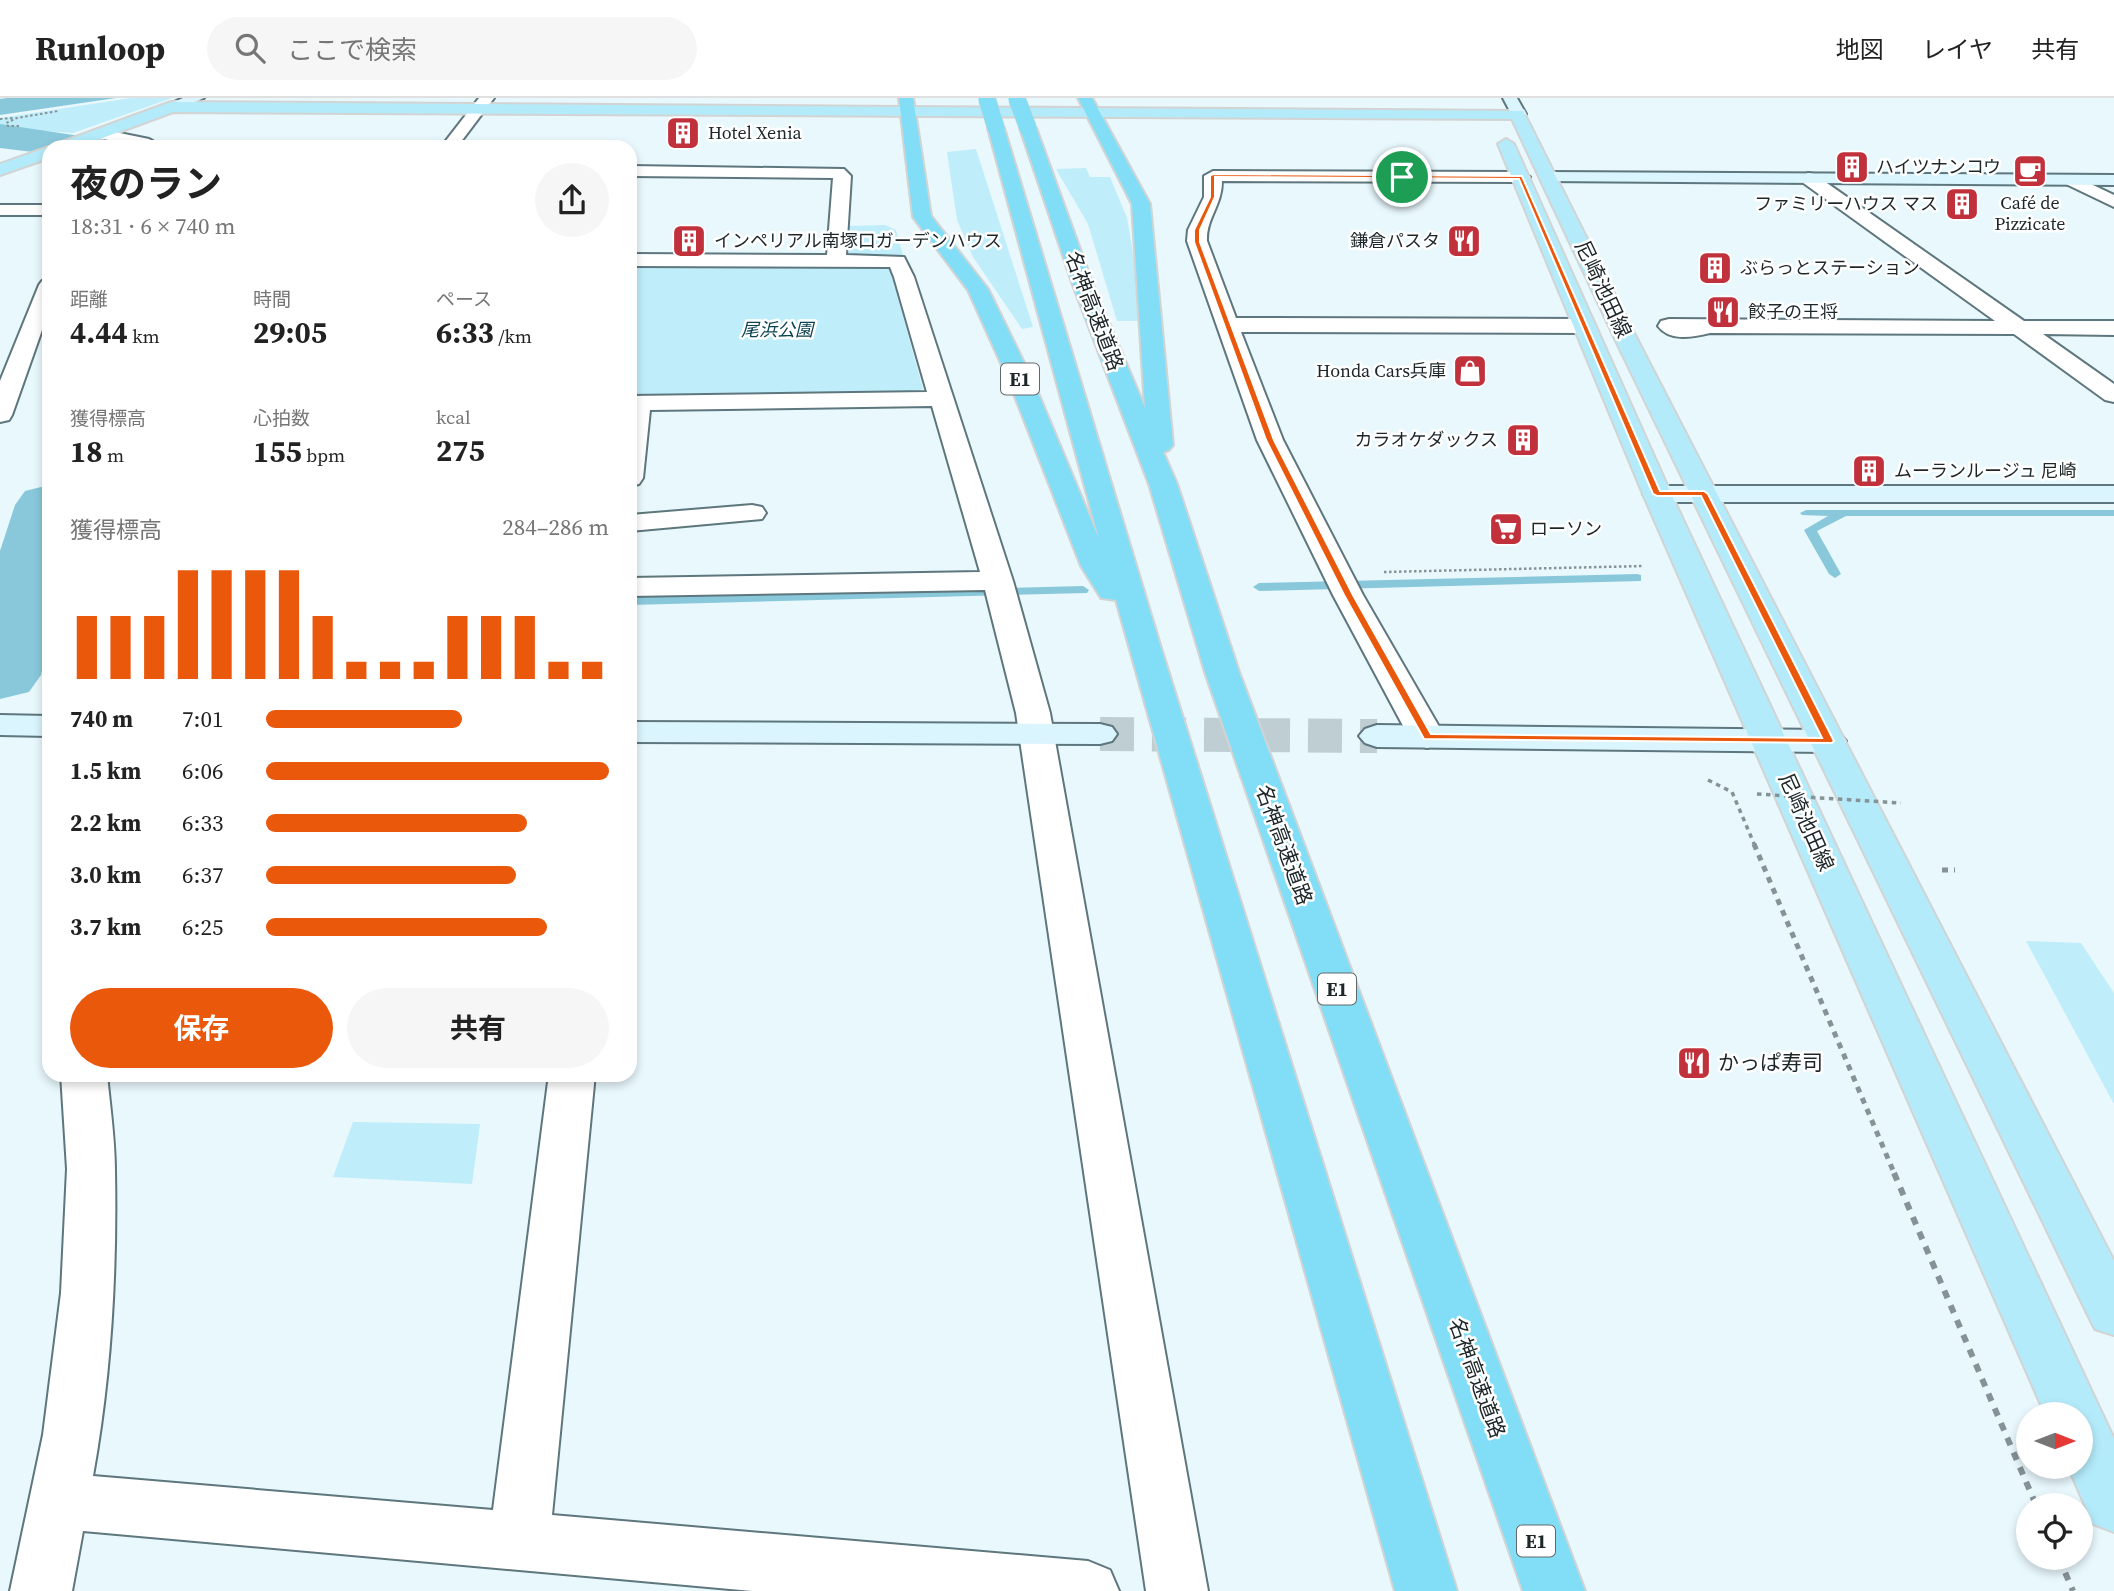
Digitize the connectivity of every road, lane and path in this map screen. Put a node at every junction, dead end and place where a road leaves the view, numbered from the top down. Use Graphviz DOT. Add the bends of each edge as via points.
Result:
graph roads {
  1 [pos="197,98"];
  2 [pos="987,99"];
  3 [pos="1016,99"];
  4 [pos="483,104"];
  5 [pos="906,104"];
  6 [pos="1089,105"];
  7 [pos="1502,106"];
  8 [pos="171,107"];
  9 [pos="17,118"];
  10 [pos="0,119"];
  11 [pos="0,124"];
  12 [pos="7,124"];
  13 [pos="95,135"];
  14 [pos="82,140"];
  15 [pos="129,140"];
  16 [pos="455,140"];
  17 [pos="42,154"];
  18 [pos="3,168"];
  19 [pos="637,171"];
  20 [pos="1535,177"];
  21 [pos="1808,178"];
  22 [pos="2072,180"];
  23 [pos="2114,180"];
  24 [pos="2114,202"];
  25 [pos="0,210"];
  26 [pos="42,210"];
  27 [pos="637,260"];
  28 [pos="836,261"];
  29 [pos="42,301"];
  30 [pos="1229,325"];
  31 [pos="1584,326"];
  32 [pos="1703,328"];
  33 [pos="2020,328"];
  34 [pos="2114,328"];
  35 [pos="2114,395"];
  36 [pos="3,399"];
  37 [pos="943,399"];
  38 [pos="637,403"];
  39 [pos="1163,484"];
  40 [pos="1657,494"];
  41 [pos="1704,494"];
  42 [pos="2114,494"];
  43 [pos="752,513"];
  44 [pos="637,522"];
  45 [pos="1689,565"];
  46 [pos="1341,581"];
  47 [pos="637,587"];
  48 [pos="1000,588"];
  49 [pos="1145,648"];
  50 [pos="0,725"];
  51 [pos="42,726"];
  52 [pos="637,732"];
  53 [pos="1034,734"];
  54 [pos="1100,734"];
  55 [pos="1377,736"];
  56 [pos="1427,737"];
  57 [pos="1769,741"];
  58 [pos="1828,741"];
  59 [pos="1698,775"];
  60 [pos="1757,794"];
  61 [pos="1901,803"];
  62 [pos="85,1082"];
  63 [pos="571,1082"];
  64 [pos="2114,1313"];
  65 [pos="2068,1402"];
  66 [pos="2093,1457"];
  67 [pos="2031,1493"];
  68 [pos="59,1501"];
  69 [pos="2114,1504"];
  70 [pos="519,1540"];
  71 [pos="2064,1570"];
  72 [pos="41,1591"];
  73 [pos="1088,1591"];
  74 [pos="1177,1591"];
  75 [pos="1426,1591"];
  76 [pos="1554,1591"];
  77 [pos="2073,1591"];
  1 -- 8 [label="street"];
  2 -- 49 [label="highway, 名神高速道路 / E1, bridge"];
  3 -- 39 [label="highway, 名神高速道路 / E1, bridge" via="1083,285"];
  4 -- 5 [label="main road, 尼崎池田線"];
  4 -- 8 [label="main road, 尼崎池田線"];
  4 -- 16 [label="street"];
  5 -- 6 [label="main road, 尼崎池田線"];
  5 -- 49 [label="highway, E1" via="922,216 978,289 1021,381 1096,566"];
  6 -- 7 [label="main road, 尼崎池田線"];
  6 -- 39 [label="highway, E1" via="1141,204"];
  7 -- 20 [label="main road, 尼崎池田線"];
  8 -- 13 [label="main road, 尼崎池田線"];
  9 -- 10 [label="path"];
  11 -- 12 [label="path"];
  13 -- 14 [label="main road, 尼崎池田線"];
  13 -- 15 [label="street"];
  17 -- 18 [label="main road"];
  19 -- 28 [label="street" via="838,173 842,176"];
  20 -- 21 [label="street"];
  20 -- 30 [label="street" via="1213,176 1213,197 1197,230 1197,242"];
  20 -- 31 [label="main road, 尼崎池田線"];
  20 -- 41 [label="main road, 尼崎池田線" via="1627,341"];
  21 -- 22 [label="street"];
  21 -- 33 [label="street"];
  22 -- 23 [label="street"];
  22 -- 24 [label="street"];
  25 -- 26 [label="street"];
  27 -- 28 [label="street"];
  28 -- 37 [label="street" via="897,261"];
  29 -- 36 [label="street"];
  30 -- 31 [label="street"];
  30 -- 46 [label="street" via="1270,440"];
  31 -- 40 [label="main road, 尼崎池田線"];
  32 -- 33 [label="street"];
  33 -- 34 [label="street"];
  33 -- 35 [label="street"];
  37 -- 38 [label="street"];
  37 -- 48 [label="street"];
  39 -- 76 [label="highway, 名神高速道路 / E1" via="1222,672"];
  40 -- 41 [label="street"];
  40 -- 45 [label="main road, 尼崎池田線"];
  41 -- 42 [label="street"];
  41 -- 58 [label="main road, 尼崎池田線"];
  43 -- 44 [label="street"];
  45 -- 46 [label="path"];
  45 -- 57 [label="main road, 尼崎池田線"];
  46 -- 56 [label="street"];
  47 -- 48 [label="street"];
  48 -- 53 [label="street" via="1033,713"];
  49 -- 75 [label="highway, 名神高速道路 / E1"];
  50 -- 51 [label="street"];
  52 -- 53 [label="street"];
  53 -- 54 [label="street"];
  53 -- 74 [label="street"];
  55 -- 56 [label="street"];
  56 -- 57 [label="street"];
  57 -- 58 [label="street"];
  57 -- 65 [label="main road, 尼崎池田線"];
  58 -- 64 [label="main road, 尼崎池田線"];
  59 -- 67 [label="path" via="1732,792"];
  60 -- 61 [label="path, bridge"];
  62 -- 68 [label="street" via="91,1169 87,1293 72,1435"];
  63 -- 70 [label="street"];
  66 -- 69 [label="main road"];
  68 -- 70 [label="street"];
  68 -- 72 [label="street"];
  70 -- 73 [label="street"];
  71 -- 77 [label="path"];
}
